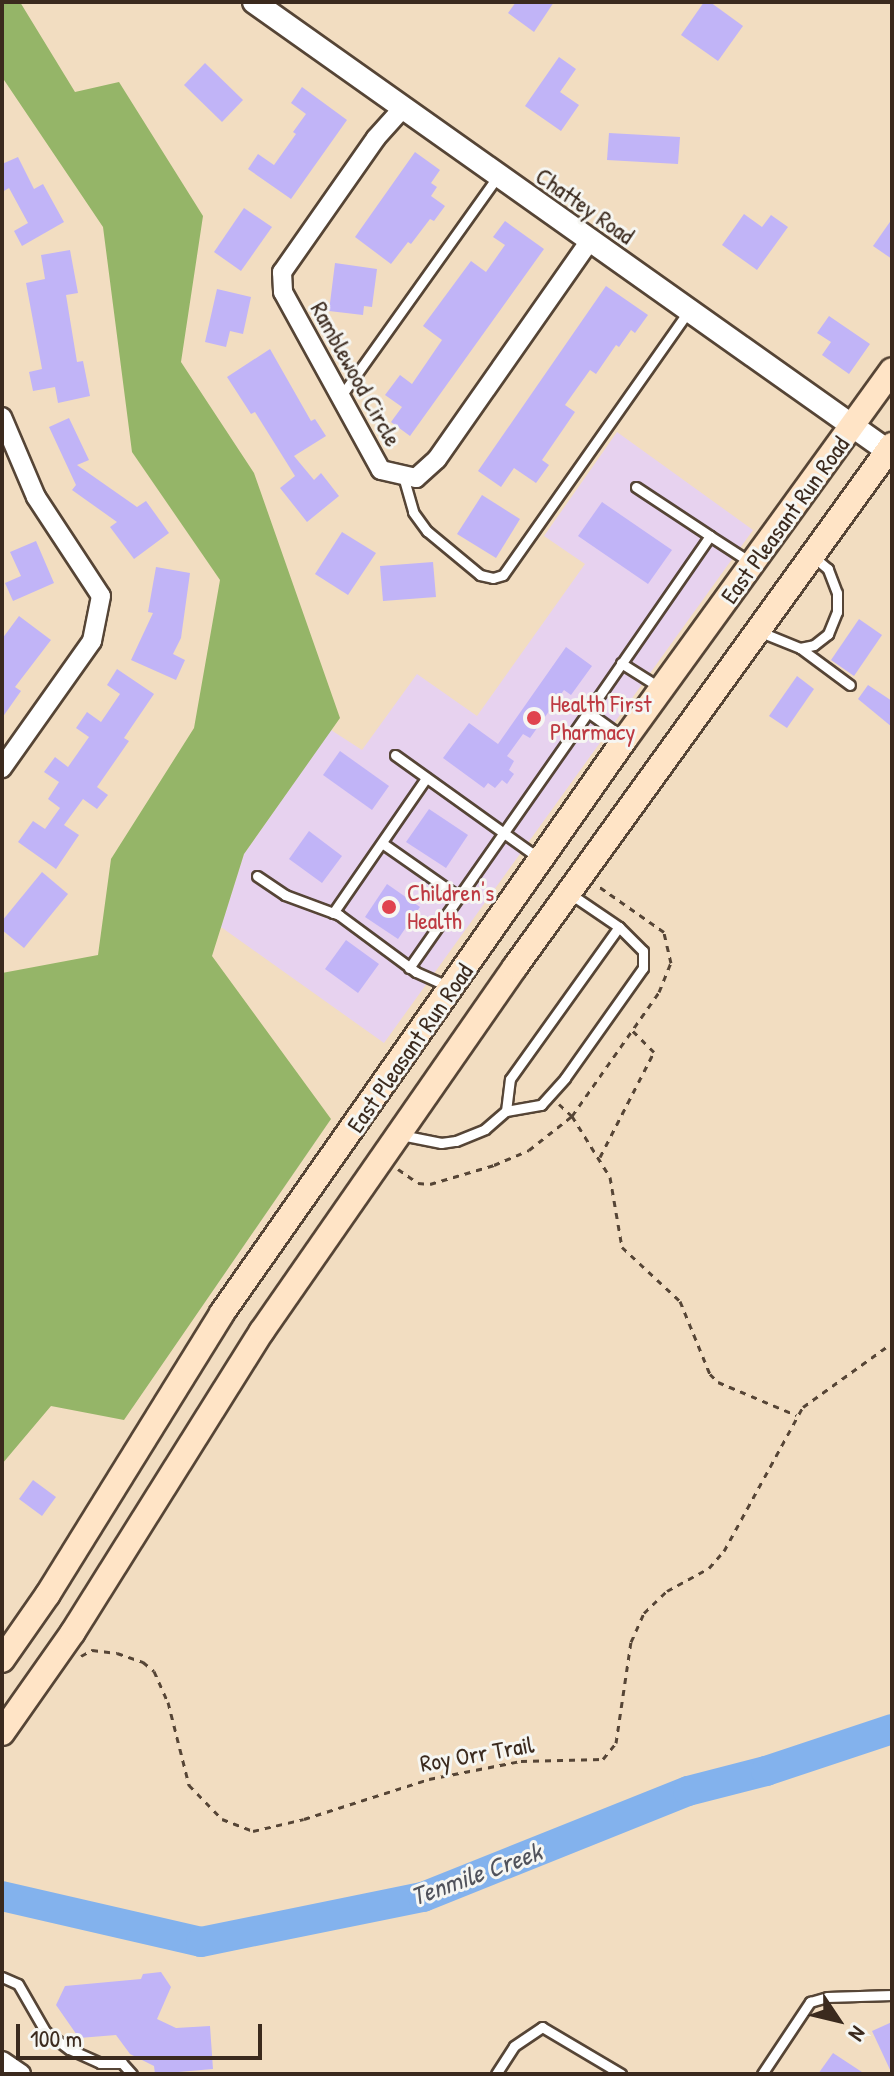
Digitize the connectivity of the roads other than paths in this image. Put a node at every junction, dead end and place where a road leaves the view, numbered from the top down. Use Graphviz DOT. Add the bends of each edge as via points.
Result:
graph roads {
  1 [pos="254,2"];
  2 [pos="402,109"];
  3 [pos="498,176"];
  4 [pos="589,242"];
  5 [pos="689,310"];
  6 [pos="892,370"];
  7 [pos="341,396"];
  8 [pos="2,419"];
  9 [pos="852,428"];
  10 [pos="890,448"];
  11 [pos="403,476"];
  12 [pos="636,487"];
  13 [pos="710,536"];
  14 [pos="812,556"];
  15 [pos="753,564"];
  16 [pos="758,631"];
  17 [pos="800,648"];
  18 [pos="621,663"];
  19 [pos="850,685"];
  20 [pos="662,688"];
  21 [pos="588,712"];
  22 [pos="625,739"];
  23 [pos="395,755"];
  24 [pos="660,765"];
  25 [pos="2,768"];
  26 [pos="426,778"];
  27 [pos="503,833"];
  28 [pos="382,843"];
  29 [pos="541,860"];
  30 [pos="257,876"];
  31 [pos="569,893"];
  32 [pos="459,897"];
  33 [pos="333,913"];
  34 [pos="619,927"];
  35 [pos="409,968"];
  36 [pos="452,989"];
  37 [pos="506,1111"];
  38 [pos="366,1113"];
  39 [pos="398,1134"];
  40 [pos="112,1491"];
  41 [pos="149,1513"];
  42 [pos="2,1660"];
  43 [pos="2,1733"];
  44 [pos="2,1977"];
  45 [pos="892,1995"];
  46 [pos="2,2061"];
  47 [pos="100,2063"];
  48 [pos="21,2074"];
  49 [pos="97,2074"];
  50 [pos="132,2074"];
  51 [pos="496,2074"];
  52 [pos="621,2074"];
  53 [pos="762,2074"];
  1 -- 2 [label="street, Chattey Road"];
  2 -- 3 [label="street, Chattey Road"];
  2 -- 7 [label="street, Ramblewood Circle" via="282,272 283,292"];
  3 -- 4 [label="street, Chattey Road"];
  3 -- 7 [label="lane"];
  4 -- 5 [label="street, Chattey Road"];
  4 -- 11 [label="street, Ramblewood Circle" via="437,459 416,478"];
  5 -- 9 [label="street, Chattey Road"];
  5 -- 11 [label="lane" via="503,575 480,575 427,531 413,512"];
  6 -- 9 [label="main road, East Pleasant Run Road"];
  7 -- 11 [label="street, Ramblewood Circle" via="381,470"];
  8 -- 25 [label="street" via="36,497 101,596 92,641"];
  9 -- 10 [label="street, Chattey Road"];
  9 -- 15 [label="main road, East Pleasant Run Road"];
  10 -- 14 [label="main road, East Pleasant Run Road"];
  12 -- 13 [label="lane"];
  13 -- 15 [label="lane"];
  13 -- 18 [label="lane"];
  14 -- 16 [label="main road, East Pleasant Run Road"];
  14 -- 17 [label="lane" via="834,578 837,612 828,634"];
  15 -- 20 [label="main road, East Pleasant Run Road"];
  16 -- 17 [label="lane"];
  16 -- 24 [label="main road, East Pleasant Run Road"];
  17 -- 19 [label="lane"];
  18 -- 20 [label="lane"];
  18 -- 21 [label="lane"];
  20 -- 22 [label="main road, East Pleasant Run Road"];
  21 -- 22 [label="lane"];
  21 -- 27 [label="lane"];
  22 -- 24 [label="main road"];
  22 -- 29 [label="main road, East Pleasant Run Road"];
  23 -- 26 [label="lane"];
  24 -- 31 [label="main road, East Pleasant Run Road"];
  26 -- 27 [label="lane"];
  26 -- 28 [label="lane"];
  27 -- 29 [label="lane"];
  27 -- 32 [label="lane"];
  28 -- 32 [label="lane"];
  28 -- 33 [label="lane"];
  29 -- 36 [label="main road, East Pleasant Run Road"];
  30 -- 33 [label="lane" via="285,895"];
  31 -- 34 [label="lane"];
  31 -- 39 [label="main road, East Pleasant Run Road"];
  32 -- 35 [label="lane"];
  33 -- 35 [label="lane"];
  34 -- 37 [label="lane" via="510,1079"];
  34 -- 37 [label="lane" via="645,955 643,968 550,1096 541,1105"];
  35 -- 36 [label="lane"];
  36 -- 38 [label="main road, East Pleasant Run Road"];
  37 -- 39 [label="lane" via="485,1129 456,1141"];
  38 -- 39 [label="main road"];
  38 -- 40 [label="main road, East Pleasant Run Road" via="222,1313"];
  39 -- 41 [label="main road, East Pleasant Run Road" via="262,1331"];
  40 -- 41 [label="main road"];
  40 -- 42 [label="main road, East Pleasant Run Road"];
  41 -- 43 [label="main road, East Pleasant Run Road"];
  44 -- 47 [label="lane" via="27,1995 45,2031"];
  45 -- 53 [label="lane" via="810,2002"];
  46 -- 48 [label="street"];
  47 -- 49 [label="lane"];
  47 -- 50 [label="lane" via="122,2063"];
  51 -- 52 [label="lane" via="514,2046 542,2027"];
}
